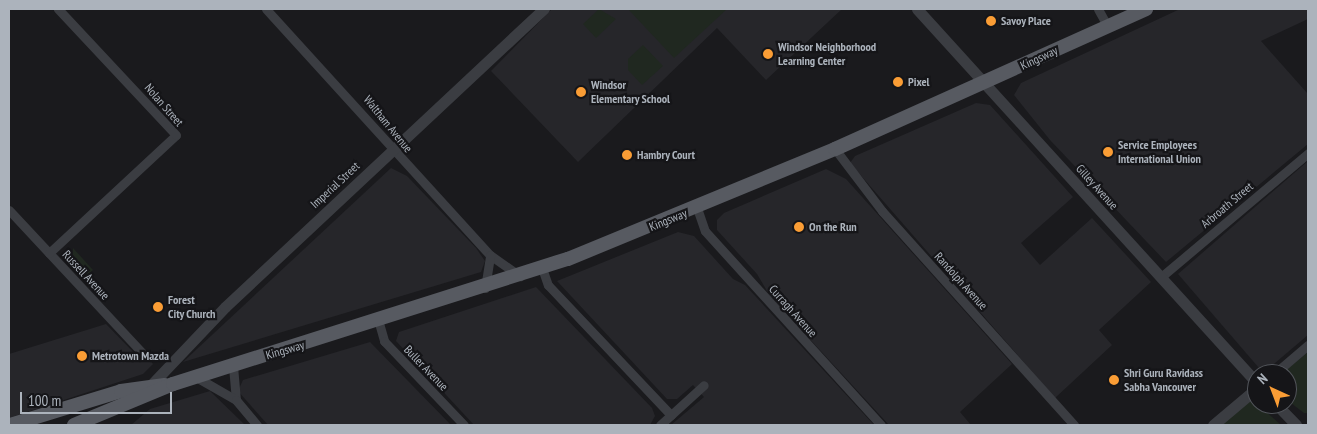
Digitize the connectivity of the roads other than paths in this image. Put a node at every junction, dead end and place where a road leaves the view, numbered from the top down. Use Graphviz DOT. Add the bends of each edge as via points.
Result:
graph roads {
  1 [pos="58,9"];
  2 [pos="266,9"];
  3 [pos="544,9"];
  4 [pos="917,9"];
  5 [pos="1098,9"];
  6 [pos="1146,9"];
  7 [pos="1108,27"];
  8 [pos="985,83"];
  9 [pos="835,149"];
  10 [pos="393,150"];
  11 [pos="1308,153"];
  12 [pos="697,208"];
  13 [pos="9,210"];
  14 [pos="49,253"];
  15 [pos="490,255"];
  16 [pos="542,268"];
  17 [pos="520,276"];
  18 [pos="1161,277"];
  19 [pos="485,288"];
  20 [pos="379,323"];
  21 [pos="1308,345"];
  22 [pos="145,356"];
  23 [pos="1286,364"];
  24 [pos="233,366"];
  25 [pos="1247,372"];
  26 [pos="196,377"];
  27 [pos="173,384"];
  28 [pos="704,385"];
  29 [pos="150,386"];
  30 [pos="1247,396"];
  31 [pos="236,400"];
  32 [pos="1286,414"];
  33 [pos="671,415"];
  34 [pos="10,425"];
  35 [pos="74,425"];
  36 [pos="257,425"];
  37 [pos="464,425"];
  38 [pos="660,425"];
  39 [pos="880,425"];
  40 [pos="1074,425"];
  41 [pos="1213,425"];
  42 [pos="1296,425"];
  1 -- 14 [label="street, Nolan Street" via="176,135"];
  2 -- 10 [label="street, Waltham Avenue"];
  3 -- 10 [label="street, Imperial Street"];
  4 -- 8 [label="street, Gilley Avenue"];
  5 -- 7 [label="street"];
  6 -- 7 [label="main road, Kingsway"];
  7 -- 8 [label="main road, Kingsway"];
  8 -- 9 [label="main road, Kingsway"];
  8 -- 18 [label="street, Gilley Avenue"];
  9 -- 12 [label="main road, Kingsway"];
  9 -- 40 [label="street, Randolph Avenue" via="882,211"];
  10 -- 15 [label="street, Waltham Avenue"];
  10 -- 29 [label="street, Imperial Street" via="225,307"];
  11 -- 18 [label="street, Arbroath Street"];
  12 -- 16 [label="main road, Kingsway"];
  12 -- 39 [label="street, Curragh Avenue" via="705,231"];
  13 -- 14 [label="street, Russell Avenue"];
  14 -- 22 [label="street, Russell Avenue"];
  15 -- 17 [label="street, Waltham Avenue"];
  15 -- 19 [label="street"];
  16 -- 17 [label="main road, Kingsway"];
  16 -- 33 [label="street" via="548,285"];
  17 -- 19 [label="main road, Kingsway"];
  18 -- 25 [label="street, Gilley Avenue"];
  19 -- 20 [label="main road, Kingsway"];
  20 -- 24 [label="main road, Kingsway"];
  20 -- 37 [label="street, Buller Avenue" via="384,341"];
  21 -- 23 [label="street"];
  24 -- 26 [label="main road, Kingsway"];
  24 -- 31 [label="street"];
  26 -- 27 [label="main road, Kingsway"];
  26 -- 31 [label="street"];
  27 -- 29 [label="main road, Kingsway"];
  27 -- 35 [label="main road, Kingsway"];
  28 -- 33 [label="street"];
  29 -- 34 [label="main road, Kingsway" via="121,391"];
  30 -- 41 [label="street"];
  31 -- 36 [label="street"];
  32 -- 42 [label="street"];
  33 -- 38 [label="street"];
}
